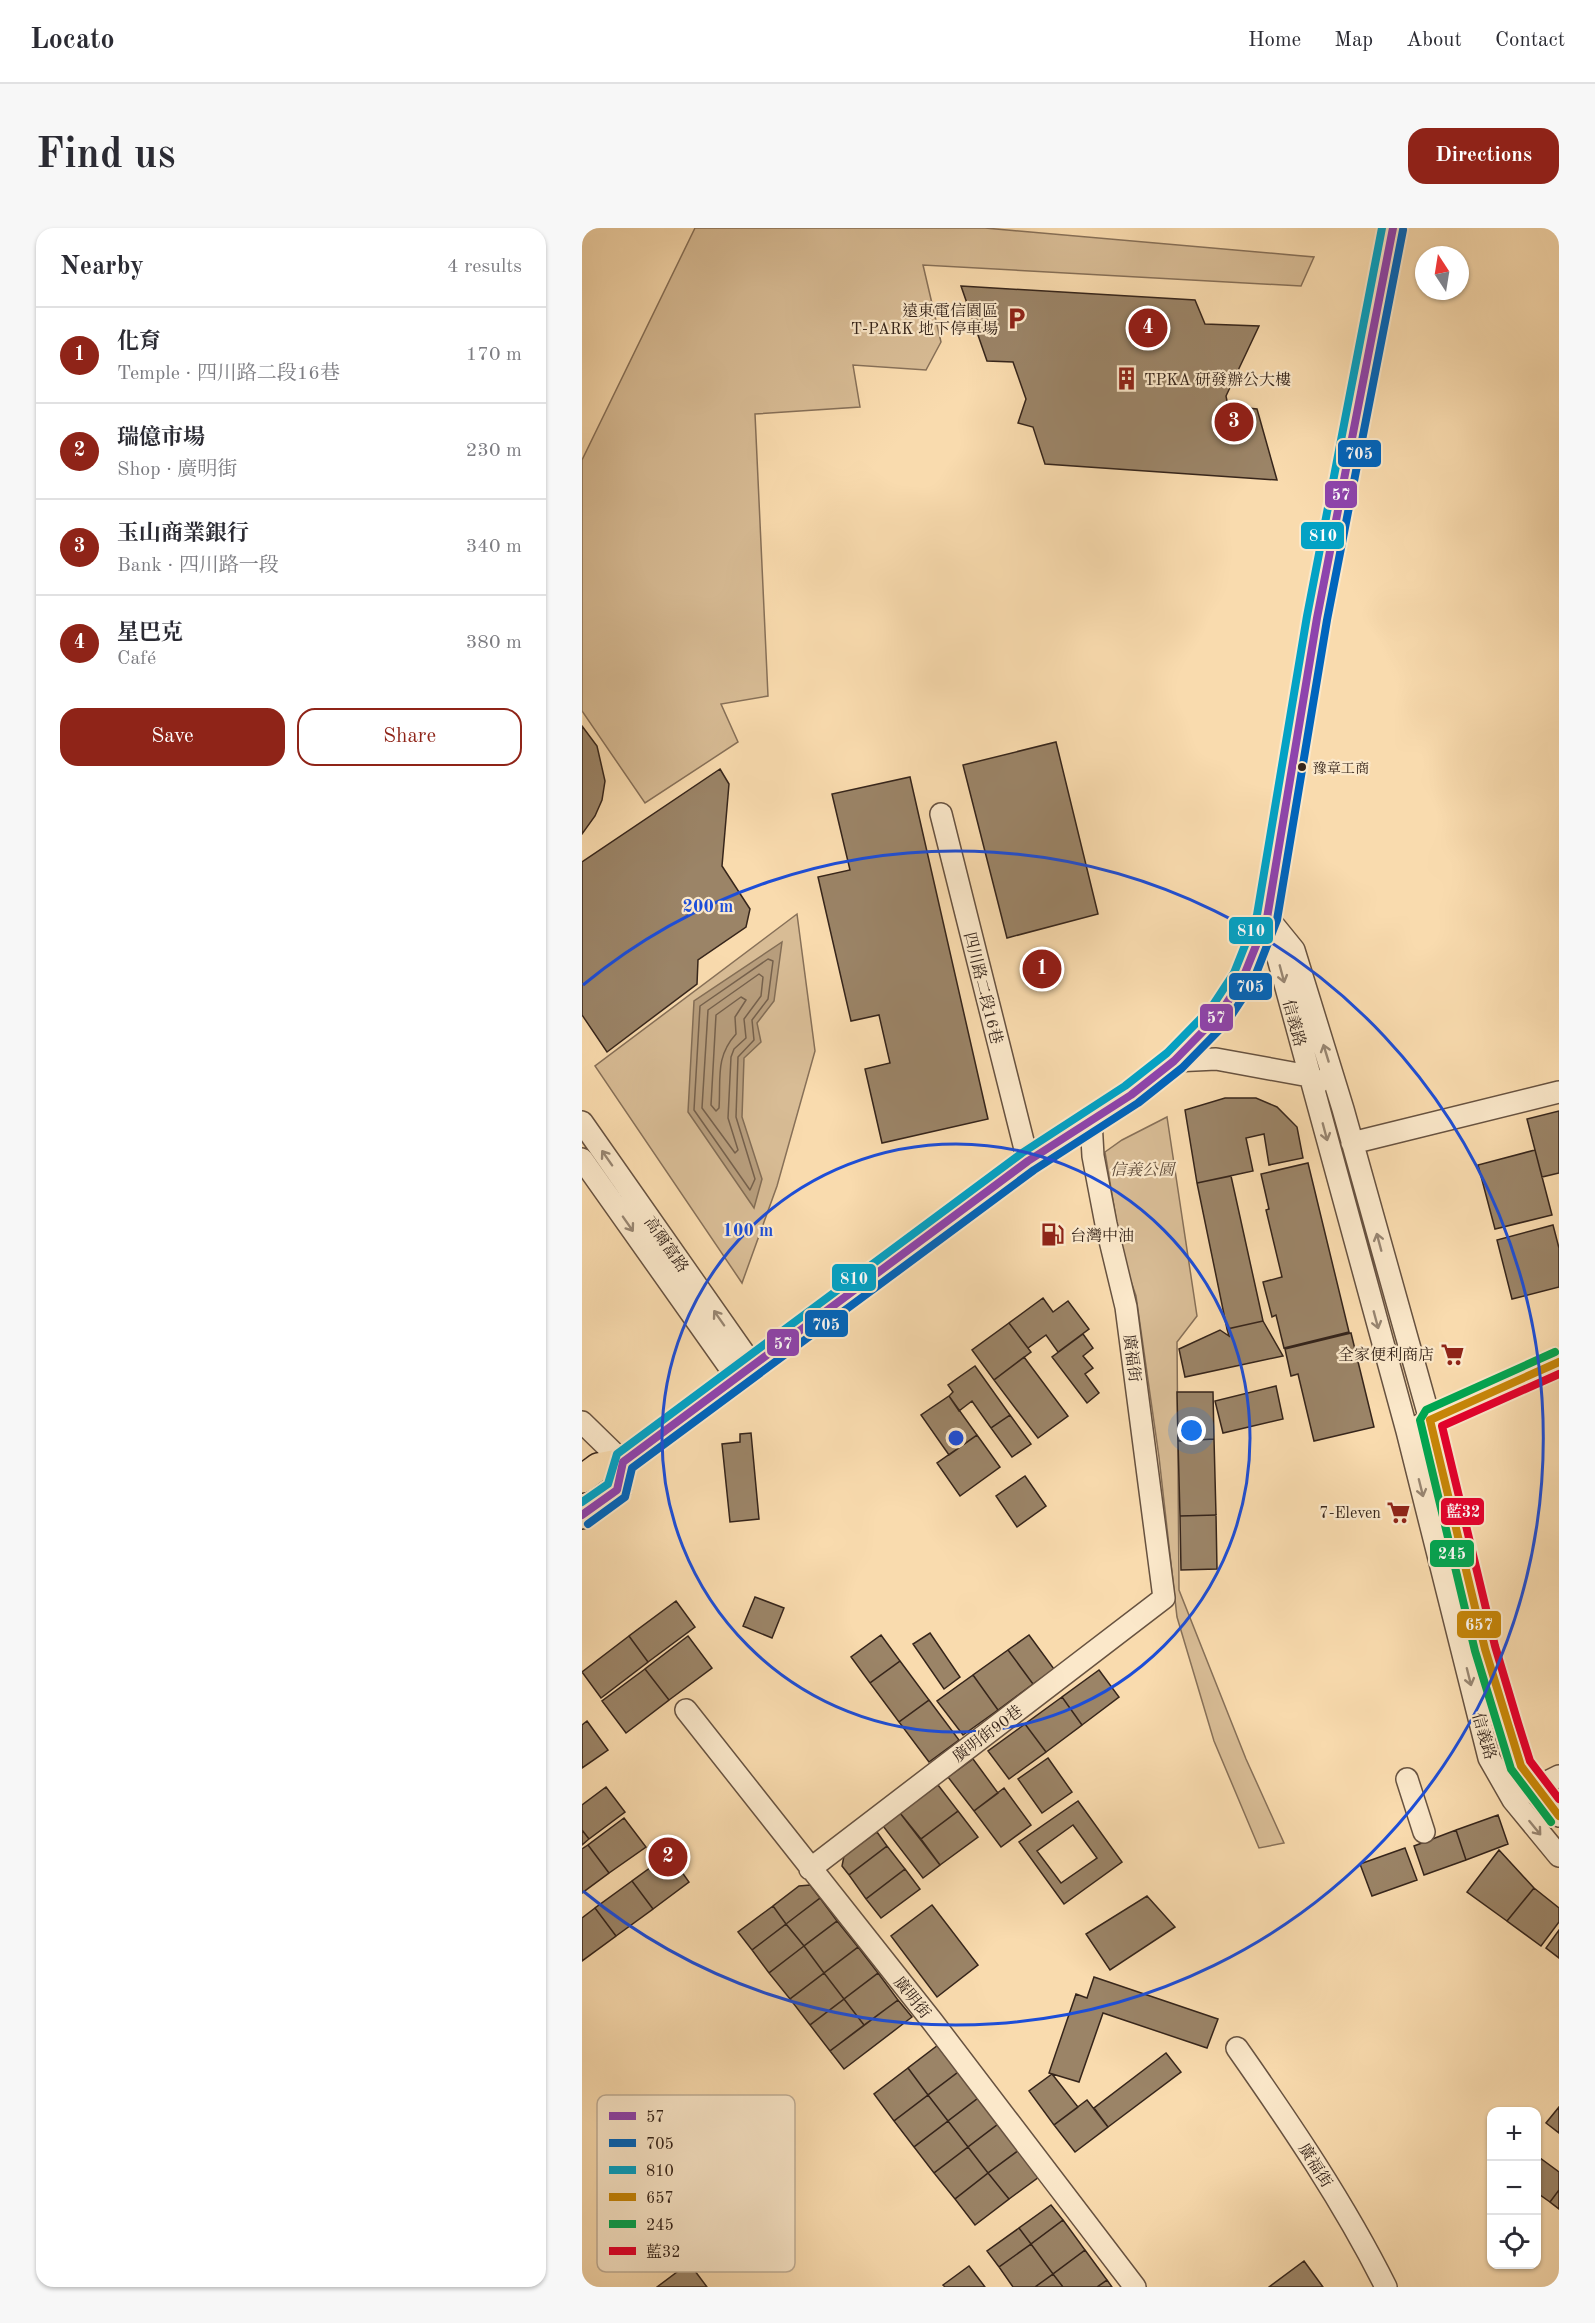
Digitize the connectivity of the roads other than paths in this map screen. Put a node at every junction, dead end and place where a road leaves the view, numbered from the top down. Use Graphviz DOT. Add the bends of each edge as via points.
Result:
graph roads {
  1 [pos="1393,228"];
  2 [pos="941,814"];
  3 [pos="1267,918"];
  4 [pos="1174,1061"];
  5 [pos="1309,1076"];
  6 [pos="1559,1092"];
  7 [pos="1343,1109"];
  8 [pos="1091,1121"];
  9 [pos="582,1122"];
  10 [pos="1352,1143"];
  11 [pos="582,1159"];
  12 [pos="1028,1161"];
  13 [pos="1559,1362"];
  14 [pos="745,1372"];
  15 [pos="1430,1420"];
  16 [pos="582,1422"];
  17 [pos="1407,1431"];
  18 [pos="623,1462"];
  19 [pos="582,1479"];
  20 [pos="582,1515"];
  21 [pos="1164,1598"];
  22 [pos="686,1710"];
  23 [pos="1559,1776"];
  24 [pos="1407,1779"];
  25 [pos="1535,1787"];
  26 [pos="1513,1800"];
  27 [pos="1559,1816"];
  28 [pos="1424,1832"];
  29 [pos="1559,1856"];
  30 [pos="810,1869"];
  31 [pos="1237,2048"];
  32 [pos="1135,2287"];
  33 [pos="1386,2287"];
  1 -- 3 [label="main road" via="1317,618"];
  2 -- 12 [label="street, 四川路二段16巷"];
  3 -- 4 [label="main road" via="1243,978 1219,1015"];
  3 -- 5 [label="street, 信義路, one-way"];
  7 -- 3 [label="street, 信義路, one-way" via="1294,950"];
  4 -- 5 [label="street" via="1216,1059"];
  4 -- 8 [label="main road"];
  5 -- 7 [label="street" via="1324,1086"];
  5 -- 17 [label="street, 信義路, one-way"];
  6 -- 10 [label="street"];
  7 -- 10 [label="street, 信義路"];
  8 -- 12 [label="main road"];
  8 -- 21 [label="street, 廣福街" via="1099,1190 1126,1307"];
  14 -- 9 [label="street, 高爾富路, one-way"];
  15 -- 10 [label="street, 信義路, one-way"];
  11 -- 14 [label="street, 高爾富路, one-way"];
  12 -- 14 [label="main road"];
  13 -- 15 [label="street"];
  14 -- 18 [label="main road"];
  15 -- 17 [label="street"];
  15 -- 25 [label="street, 信義路" via="1488,1660 1521,1766"];
  16 -- 18 [label="street"];
  17 -- 26 [label="street, 信義路, one-way" via="1489,1758"];
  18 -- 19 [label="main road" via="598,1467"];
  18 -- 20 [label="main road" via="617,1490"];
  21 -- 30 [label="street, 廣明街90巷"];
  22 -- 30 [label="street, 廣明街"];
  23 -- 25 [label="street"];
  24 -- 28 [label="street"];
  25 -- 26 [label="street"];
  25 -- 27 [label="street, 信義路"];
  26 -- 29 [label="street, 信義路, one-way"];
  30 -- 32 [label="street, 廣明街" via="932,2021"];
  31 -- 33 [label="street, 廣福街" via="1293,2128"];
}
